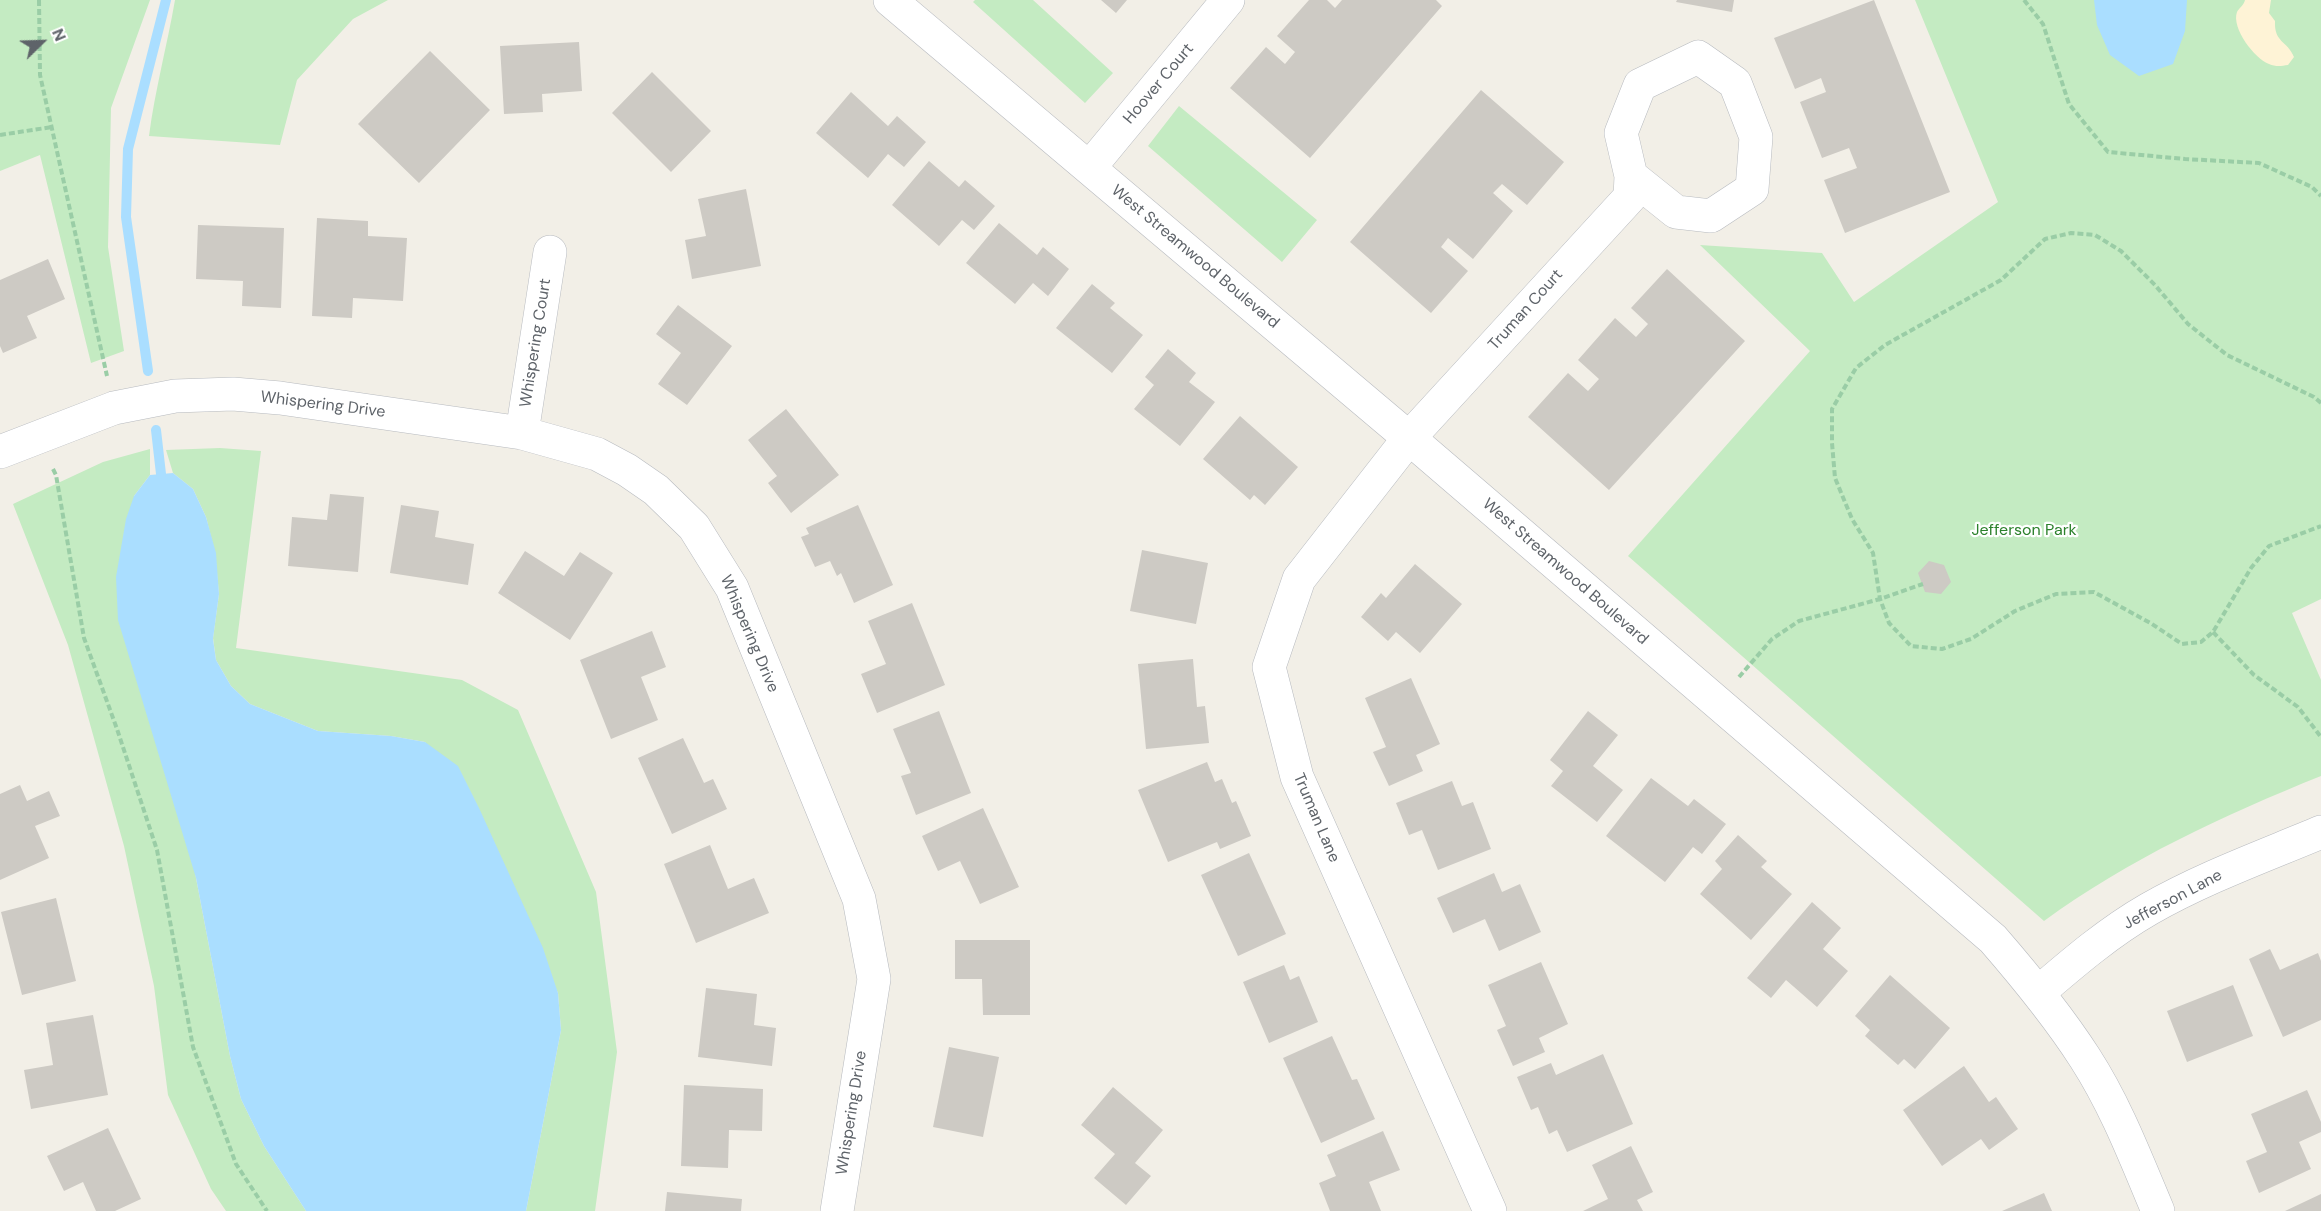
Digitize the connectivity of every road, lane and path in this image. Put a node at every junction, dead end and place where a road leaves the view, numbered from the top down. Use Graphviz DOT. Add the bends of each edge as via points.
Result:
graph roads {
  1 [pos="39,0"];
  2 [pos="890,0"];
  3 [pos="1228,0"];
  4 [pos="2024,0"];
  5 [pos="52,127"];
  6 [pos="0,135"];
  7 [pos="1090,167"];
  8 [pos="1631,176"];
  9 [pos="2321,196"];
  10 [pos="550,252"];
  11 [pos="2321,403"];
  12 [pos="114,408"];
  13 [pos="522,433"];
  14 [pos="37,436"];
  15 [pos="1409,438"];
  16 [pos="0,452"];
  17 [pos="2321,526"];
  18 [pos="1923,584"];
  19 [pos="1880,599"];
  20 [pos="2214,632"];
  21 [pos="1716,702"];
  22 [pos="2321,737"];
  23 [pos="2321,832"];
  24 [pos="2039,992"];
  25 [pos="267,1211"];
  26 [pos="837,1211"];
  27 [pos="1490,1211"];
  28 [pos="2158,1211"];
  1 -- 5 [label="path" via="40,75"];
  2 -- 7 [label="street, West Streamwood Boulevard"];
  3 -- 7 [label="street, Hoover Court"];
  4 -- 9 [label="path" via="2043,24 2069,104 2108,152 2259,163 2312,187"];
  5 -- 6 [label="path"];
  5 -- 12 [label="path"];
  7 -- 15 [label="street, West Streamwood Boulevard"];
  8 -- 8 [label="street, Truman Court" via="1676,212 1712,216 1752,189 1756,136 1735,83 1698,57 1640,86 1621,133"];
  8 -- 15 [label="street, Truman Court" via="1630,197"];
  10 -- 13 [label="street, Whispering Court"];
  11 -- 19 [label="path" via="2227,355 2188,324 2121,251 2095,235 2071,233 2045,239 2001,280 1885,345 1856,368 1832,409 1835,478 1852,519 1873,553"];
  12 -- 13 [label="street, Whispering Drive" via="176,396 233,394"];
  12 -- 14 [label="street, Whispering Drive"];
  13 -- 26 [label="street, Whispering Drive" via="597,454 627,470 656,490 694,527 732,588 859,899 874,979"];
  14 -- 16 [label="street, Whispering Drive"];
  14 -- 25 [label="path" via="56,475 84,638 157,850 193,1047 236,1164"];
  15 -- 21 [label="street, West Streamwood Boulevard"];
  15 -- 27 [label="street, Truman Lane" via="1299,579 1269,667 1297,777"];
  17 -- 20 [label="path" via="2269,546 2251,568"];
  18 -- 19 [label="path"];
  19 -- 20 [label="path" via="1888,623 1911,646 1942,649 1971,639 2015,611 2056,594 2094,592 2182,644 2201,642"];
  19 -- 21 [label="path" via="1799,621 1772,639"];
  20 -- 22 [label="path" via="2254,675 2298,707"];
  21 -- 24 [label="street, West Streamwood Boulevard" via="1993,939"];
  23 -- 24 [label="street, Jefferson Lane" via="2149,909 2095,944"];
  24 -- 28 [label="street, West Streamwood Boulevard" via="2086,1059 2123,1128"];
}
